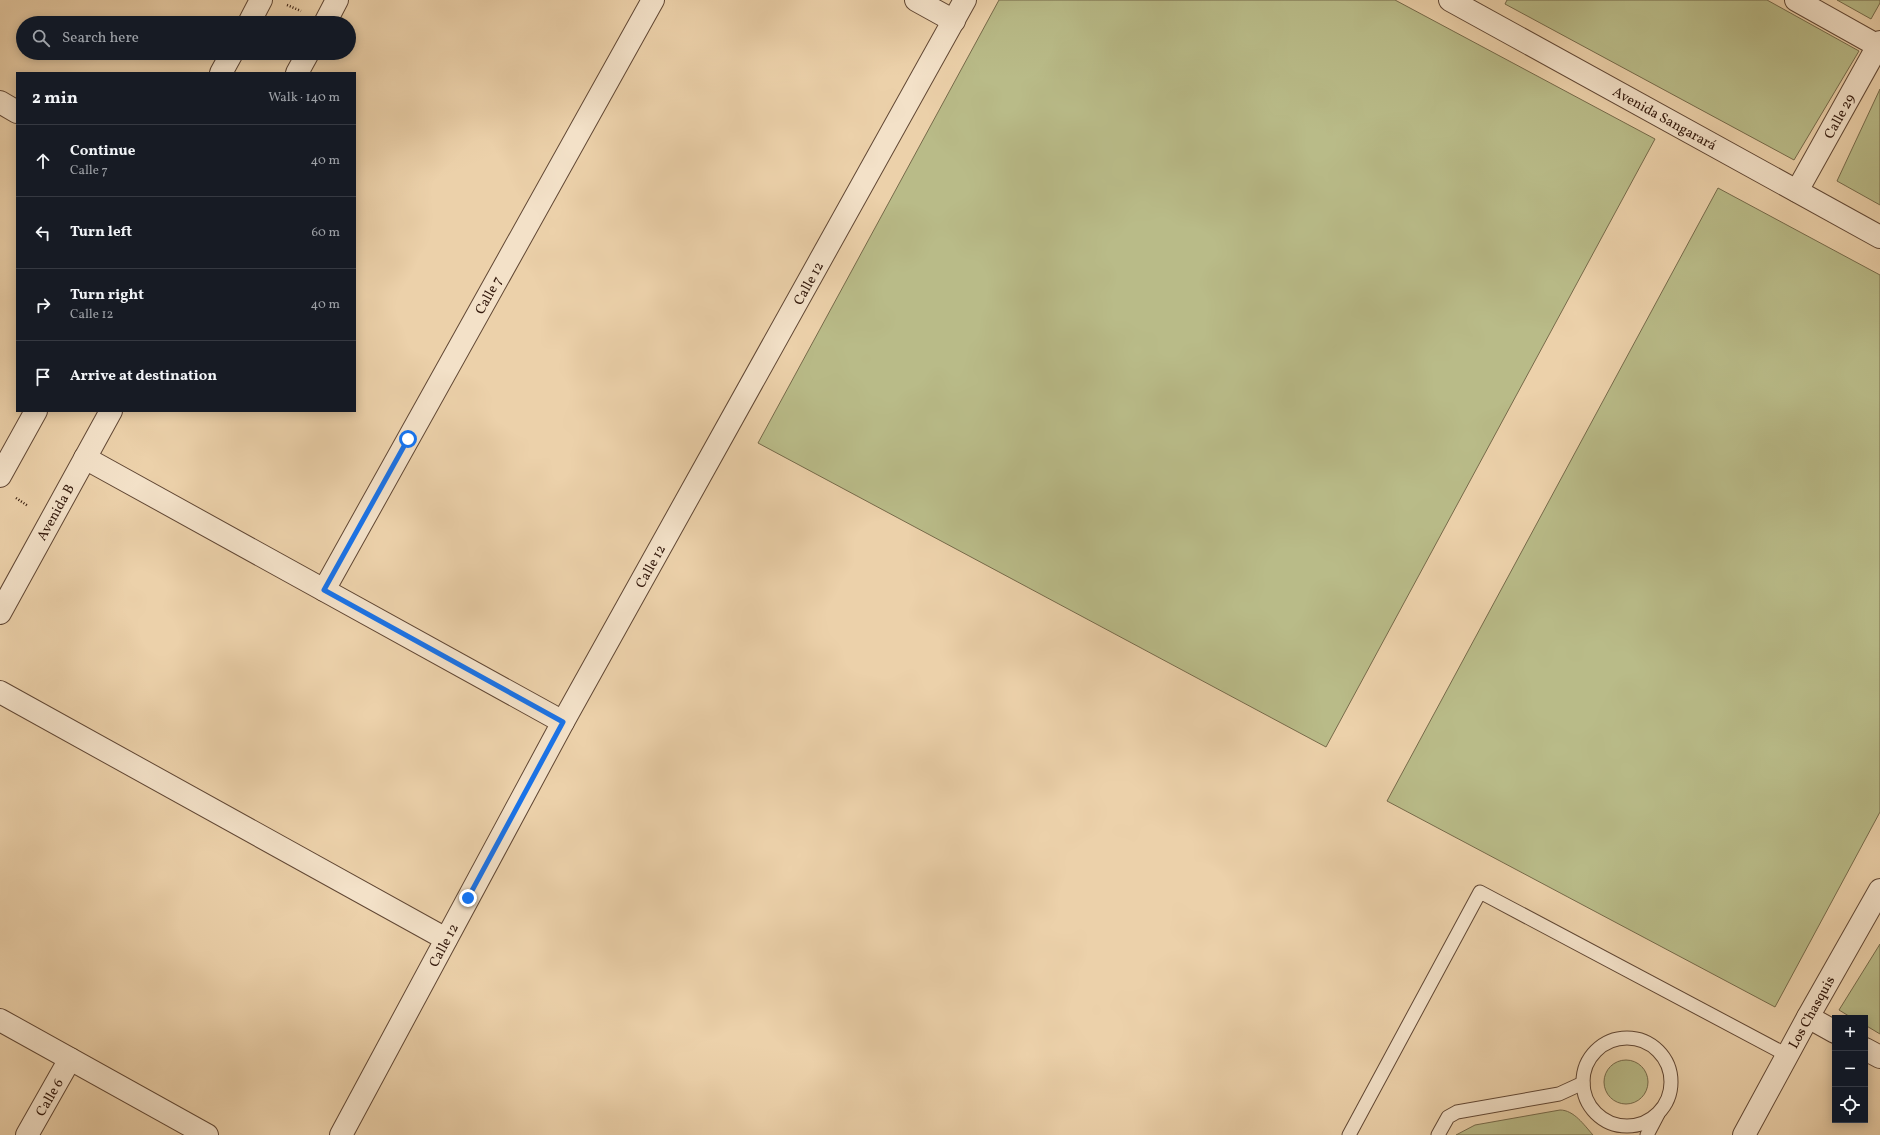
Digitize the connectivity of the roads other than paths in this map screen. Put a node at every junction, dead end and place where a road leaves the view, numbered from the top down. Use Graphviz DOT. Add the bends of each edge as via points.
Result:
graph roads {
  1 [pos="262,0"];
  2 [pos="337,0"];
  3 [pos="653,0"];
  4 [pos="916,0"];
  5 [pos="965,0"];
  6 [pos="1450,0"];
  7 [pos="1796,0"];
  8 [pos="1475,6"];
  9 [pos="253,16"];
  10 [pos="329,16"];
  11 [pos="954,21"];
  12 [pos="1879,45"];
  13 [pos="228,60"];
  14 [pos="304,60"];
  15 [pos="222,72"];
  16 [pos="298,72"];
  17 [pos="0,102"];
  18 [pos="16,111"];
  19 [pos="1797,191"];
  20 [pos="1880,237"];
  21 [pos="35,412"];
  22 [pos="110,412"];
  23 [pos="85,458"];
  24 [pos="0,476"];
  25 [pos="324,590"];
  26 [pos="0,613"];
  27 [pos="0,692"];
  28 [pos="563,722"];
  29 [pos="1880,890"];
  30 [pos="446,939"];
  31 [pos="1808,1017"];
  32 [pos="0,1020"];
  33 [pos="1832,1030"];
  34 [pos="1868,1051"];
  35 [pos="1787,1055"];
  36 [pos="1880,1057"];
  37 [pos="70,1059"];
  38 [pos="1583,1083"];
  39 [pos="1660,1110"];
  40 [pos="27,1135"];
  41 [pos="207,1135"];
  42 [pos="341,1135"];
  43 [pos="1349,1135"];
  44 [pos="1438,1135"];
  45 [pos="1647,1135"];
  46 [pos="1744,1135"];
  1 -- 9 [label="street"];
  2 -- 10 [label="street"];
  3 -- 25 [label="street, Calle 7"];
  4 -- 11 [label="street"];
  5 -- 11 [label="street, Calle 12"];
  6 -- 8 [label="street, Avenida Sangarará"];
  7 -- 12 [label="street"];
  8 -- 19 [label="street, Avenida Sangarará"];
  11 -- 28 [label="street, Calle 12"];
  12 -- 19 [label="street, Calle 29"];
  13 -- 15 [label="street"];
  14 -- 16 [label="street"];
  17 -- 18 [label="street"];
  19 -- 20 [label="street, Avenida Sangarará"];
  21 -- 24 [label="street"];
  22 -- 23 [label="street, Avenida B"];
  23 -- 25 [label="street"];
  23 -- 26 [label="street, Avenida B"];
  25 -- 28 [label="street"];
  27 -- 30 [label="street"];
  28 -- 30 [label="street, Calle 12"];
  29 -- 31 [label="street, Los Chasquis"];
  30 -- 42 [label="street, Calle 12"];
  31 -- 33 [label="street"];
  31 -- 35 [label="street, Los Chasquis"];
  32 -- 37 [label="street"];
  34 -- 36 [label="street"];
  35 -- 43 [label="lane" via="1480,892"];
  35 -- 46 [label="street, Los Chasquis"];
  37 -- 40 [label="street, Calle 6"];
  37 -- 41 [label="street"];
  38 -- 39 [label="lane" via="1585,1096 1592,1109 1614,1124 1628,1126 1641,1123 1654,1117"];
  38 -- 39 [label="lane" via="1590,1057 1600,1047 1626,1038 1640,1040 1652,1046 1662,1056 1668,1068 1671,1081 1669,1095"];
  38 -- 44 [label="lane" via="1559,1094 1457,1112 1448,1117"];
  39 -- 45 [label="lane"];
}
